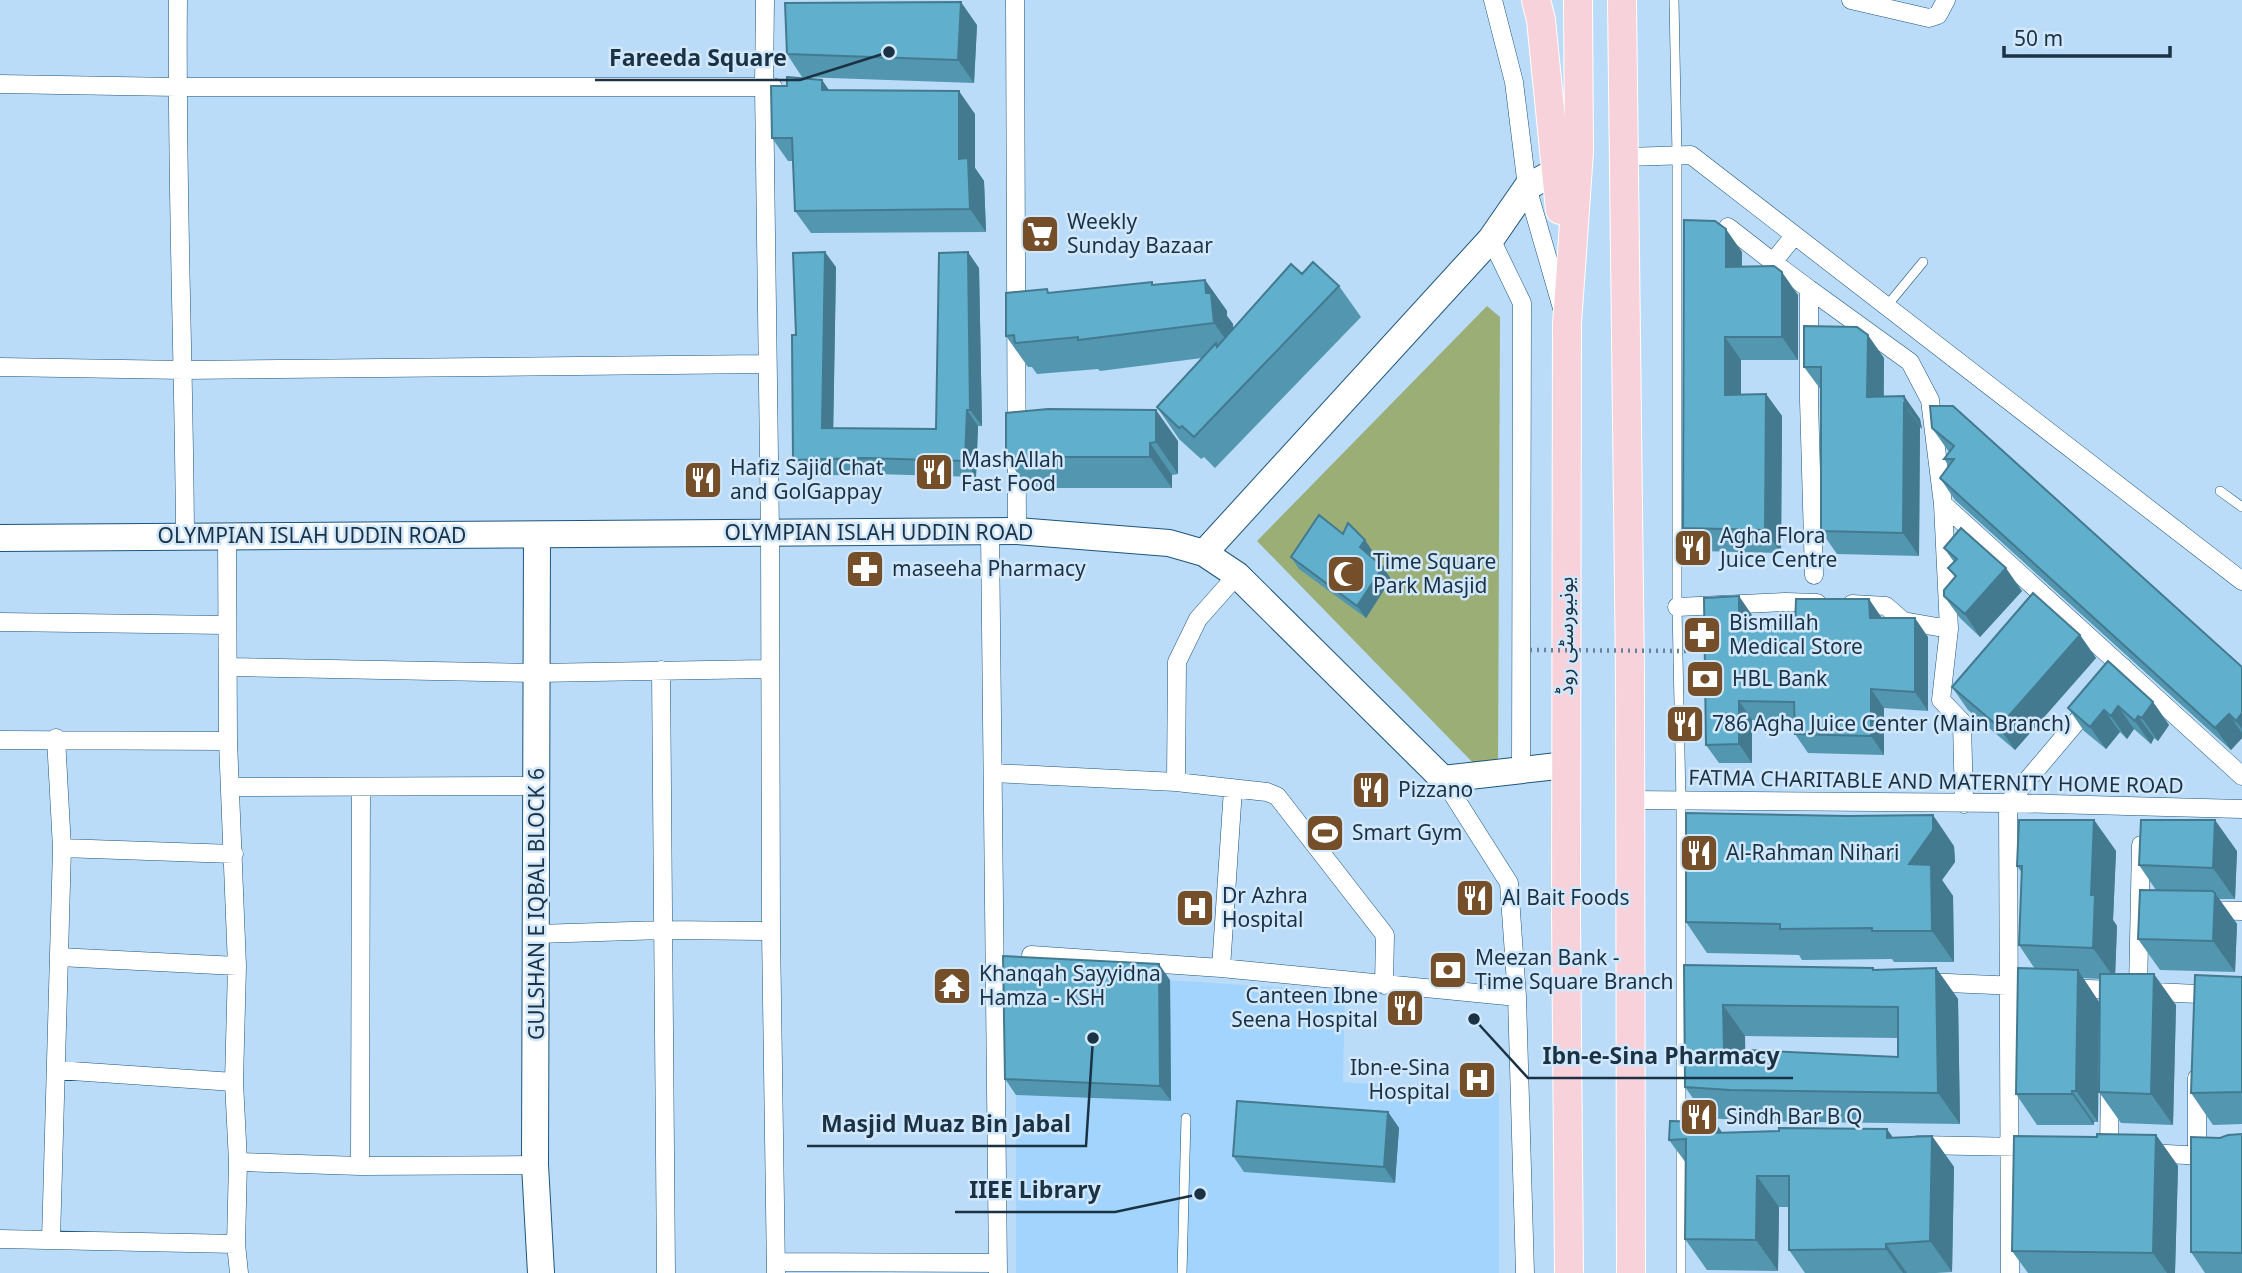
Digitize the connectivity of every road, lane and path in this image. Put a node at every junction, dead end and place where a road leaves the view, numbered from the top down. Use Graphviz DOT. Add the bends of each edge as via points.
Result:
graph roads {
  1 [pos="178,0"];
  2 [pos="765,0"];
  3 [pos="1014,0"];
  4 [pos="1493,0"];
  5 [pos="1536,0"];
  6 [pos="1578,0"];
  7 [pos="1622,0"];
  8 [pos="1674,0"];
  9 [pos="1851,0"];
  10 [pos="1947,0"];
  11 [pos="0,84"];
  12 [pos="764,86"];
  13 [pos="177,87"];
  14 [pos="791,88"];
  15 [pos="1579,152"];
  16 [pos="1676,156"];
  17 [pos="1625,157"];
  18 [pos="1558,170"];
  19 [pos="1527,187"];
  20 [pos="1728,228"];
  21 [pos="1794,236"];
  22 [pos="1491,239"];
  23 [pos="1773,262"];
  24 [pos="1923,262"];
  25 [pos="1809,289"];
  26 [pos="1886,307"];
  27 [pos="1567,324"];
  28 [pos="767,364"];
  29 [pos="0,367"];
  30 [pos="184,370"];
  31 [pos="2220,491"];
  32 [pos="1943,504"];
  33 [pos="2242,507"];
  34 [pos="990,531"];
  35 [pos="1017,531"];
  36 [pos="770,533"];
  37 [pos="537,535"];
  38 [pos="227,536"];
  39 [pos="185,537"];
  40 [pos="0,538"];
  41 [pos="1204,553"];
  42 [pos="1237,575"];
  43 [pos="1814,575"];
  44 [pos="2242,581"];
  45 [pos="1677,607"];
  46 [pos="0,622"];
  47 [pos="226,625"];
  48 [pos="1949,629"];
  49 [pos="1530,650"];
  50 [pos="1690,651"];
  51 [pos="229,667"];
  52 [pos="2123,667"];
  53 [pos="770,669"];
  54 [pos="661,670"];
  55 [pos="537,673"];
  56 [pos="56,738"];
  57 [pos="0,740"];
  58 [pos="228,741"];
  59 [pos="1566,765"];
  60 [pos="1521,770"];
  61 [pos="993,772"];
  62 [pos="2242,776"];
  63 [pos="1443,779"];
  64 [pos="1176,782"];
  65 [pos="538,786"];
  66 [pos="231,787"];
  67 [pos="361,787"];
  68 [pos="1233,789"];
  69 [pos="1630,800"];
  70 [pos="1681,802"];
  71 [pos="2008,803"];
  72 [pos="1964,804"];
  73 [pos="2242,809"];
  74 [pos="2142,819"];
  75 [pos="62,848"];
  76 [pos="234,854"];
  77 [pos="2191,910"];
  78 [pos="2242,911"];
  79 [pos="663,930"];
  80 [pos="771,931"];
  81 [pos="537,934"];
  82 [pos="1031,955"];
  83 [pos="59,957"];
  84 [pos="237,966"];
  85 [pos="1221,968"];
  86 [pos="1900,981"];
  87 [pos="1384,985"];
  88 [pos="2009,985"];
  89 [pos="2138,991"];
  90 [pos="2242,996"];
  91 [pos="1517,997"];
  92 [pos="2197,1061"];
  93 [pos="57,1070"];
  94 [pos="2110,1071"];
  95 [pos="234,1082"];
  96 [pos="1186,1118"];
  97 [pos="1900,1144"];
  98 [pos="2010,1147"];
  99 [pos="2034,1148"];
  100 [pos="2197,1156"];
  101 [pos="2242,1158"];
  102 [pos="238,1162"];
  103 [pos="536,1165"];
  104 [pos="360,1166"];
  105 [pos="0,1239"];
  106 [pos="51,1240"];
  107 [pos="236,1244"];
  108 [pos="776,1267"];
  109 [pos="998,1268"];
  110 [pos="239,1273"];
  111 [pos="541,1273"];
  112 [pos="666,1273"];
  113 [pos="1182,1273"];
  114 [pos="1525,1273"];
  115 [pos="1569,1273"];
  116 [pos="1631,1273"];
  117 [pos="1681,1273"];
  118 [pos="2010,1273"];
  1 -- 13 [label="street"];
  2 -- 12 [label="street"];
  3 -- 35 [label="street"];
  4 -- 19 [label="street" via="1514,82"];
  5 -- 18 [label="main road"];
  6 -- 15 [label="main road, یونیورسٹی روڈ"];
  7 -- 17 [label="main road"];
  8 -- 16 [label="lane"];
  9 -- 10 [label="street" via="1929,18 1938,15"];
  11 -- 13 [label="street"];
  12 -- 13 [label="street"];
  12 -- 14 [label="street"];
  12 -- 28 [label="street"];
  13 -- 30 [label="street"];
  15 -- 18 [label="street"];
  15 -- 27 [label="main road, یونیورسٹی روڈ"];
  16 -- 17 [label="street"];
  16 -- 21 [label="street" via="1691,155"];
  16 -- 45 [label="lane"];
  17 -- 69 [label="main road"];
  18 -- 19 [label="street"];
  18 -- 27 [label="main road"];
  19 -- 22 [label="street"];
  19 -- 27 [label="street"];
  20 -- 23 [label="street"];
  21 -- 23 [label="street"];
  21 -- 26 [label="street"];
  22 -- 41 [label="street"];
  22 -- 60 [label="street" via="1522,303"];
  23 -- 25 [label="street"];
  24 -- 26 [label="lane"];
  25 -- 32 [label="street" via="1910,362 1930,400"];
  25 -- 43 [label="street"];
  26 -- 44 [label="street"];
  27 -- 59 [label="main road, یونیورسٹی روڈ"];
  28 -- 30 [label="street"];
  28 -- 36 [label="street"];
  29 -- 30 [label="street"];
  30 -- 39 [label="street"];
  31 -- 33 [label="lane"];
  32 -- 48 [label="street"];
  32 -- 52 [label="street" via="2044,604"];
  34 -- 35 [label="street, OLYMPIAN ISLAH UDDIN ROAD"];
  34 -- 36 [label="street, OLYMPIAN ISLAH UDDIN ROAD"];
  34 -- 61 [label="street"];
  35 -- 41 [label="street, OLYMPIAN ISLAH UDDIN ROAD" via="1169,542"];
  36 -- 37 [label="street, OLYMPIAN ISLAH UDDIN ROAD"];
  36 -- 53 [label="street"];
  37 -- 38 [label="street, OLYMPIAN ISLAH UDDIN ROAD"];
  37 -- 55 [label="street, GULSHAN E IQBAL BLOCK 6"];
  38 -- 39 [label="street, OLYMPIAN ISLAH UDDIN ROAD"];
  38 -- 47 [label="street"];
  39 -- 40 [label="street, OLYMPIAN ISLAH UDDIN ROAD"];
  41 -- 42 [label="street, OLYMPIAN ISLAH UDDIN ROAD"];
  42 -- 63 [label="street, OLYMPIAN ISLAH UDDIN ROAD"];
  42 -- 64 [label="street" via="1198,619 1177,662"];
  45 -- 48 [label="street" via="1786,602 1886,606 1903,621"];
  45 -- 70 [label="lane"];
  46 -- 47 [label="street"];
  47 -- 51 [label="street"];
  48 -- 72 [label="street" via="1941,700 1956,706 1962,722"];
  49 -- 50 [label="path, bridge"];
  51 -- 55 [label="street"];
  51 -- 58 [label="street"];
  52 -- 62 [label="street"];
  52 -- 71 [label="street"];
  53 -- 54 [label="street"];
  53 -- 80 [label="street"];
  54 -- 55 [label="street"];
  54 -- 79 [label="street"];
  55 -- 65 [label="street, GULSHAN E IQBAL BLOCK 6"];
  56 -- 57 [label="street"];
  56 -- 58 [label="street"];
  56 -- 75 [label="street"];
  58 -- 66 [label="street"];
  59 -- 60 [label="street"];
  59 -- 115 [label="main road, یونیورسٹی روڈ"];
  60 -- 63 [label="street"];
  61 -- 64 [label="street"];
  61 -- 109 [label="street"];
  63 -- 91 [label="street" via="1509,883"];
  64 -- 68 [label="street"];
  65 -- 67 [label="street"];
  65 -- 81 [label="street, GULSHAN E IQBAL BLOCK 6"];
  66 -- 67 [label="street"];
  66 -- 76 [label="street"];
  67 -- 104 [label="street"];
  68 -- 85 [label="street"];
  68 -- 87 [label="street" via="1277,796 1385,935"];
  69 -- 70 [label="street, FATMA CHARITABLE AND MATERNITY HOME ROAD"];
  69 -- 116 [label="main road"];
  70 -- 72 [label="street, FATMA CHARITABLE AND MATERNITY HOME ROAD"];
  70 -- 117 [label="lane" via="1687,973"];
  71 -- 72 [label="street, FATMA CHARITABLE AND MATERNITY HOME ROAD"];
  71 -- 74 [label="street, FATMA CHARITABLE AND MATERNITY HOME ROAD"];
  71 -- 88 [label="street"];
  73 -- 74 [label="street, FATMA CHARITABLE AND MATERNITY HOME ROAD"];
  74 -- 89 [label="street" via="2146,909"];
  75 -- 76 [label="street"];
  75 -- 83 [label="street"];
  76 -- 84 [label="street"];
  77 -- 78 [label="street"];
  79 -- 80 [label="street"];
  79 -- 81 [label="street"];
  79 -- 112 [label="street"];
  80 -- 108 [label="street"];
  81 -- 103 [label="street, GULSHAN E IQBAL BLOCK 6"];
  82 -- 85 [label="street"];
  83 -- 84 [label="street"];
  83 -- 93 [label="street"];
  84 -- 95 [label="street"];
  85 -- 87 [label="street"];
  86 -- 88 [label="street"];
  87 -- 91 [label="street"];
  88 -- 89 [label="street" via="2111,997"];
  88 -- 98 [label="street"];
  89 -- 90 [label="street" via="2197,1001"];
  91 -- 114 [label="street"];
  92 -- 100 [label="street"];
  93 -- 95 [label="street"];
  93 -- 106 [label="street"];
  94 -- 100 [label="street" via="2115,1152"];
  95 -- 102 [label="street"];
  96 -- 113 [label="lane"];
  97 -- 98 [label="street"];
  98 -- 99 [label="street"];
  98 -- 118 [label="street"];
  100 -- 101 [label="street"];
  102 -- 104 [label="street"];
  102 -- 107 [label="street"];
  103 -- 104 [label="street"];
  103 -- 111 [label="street, GULSHAN E IQBAL BLOCK 6"];
  105 -- 106 [label="street"];
  106 -- 107 [label="street"];
  107 -- 110 [label="street"];
  108 -- 109 [label="street"];
}
